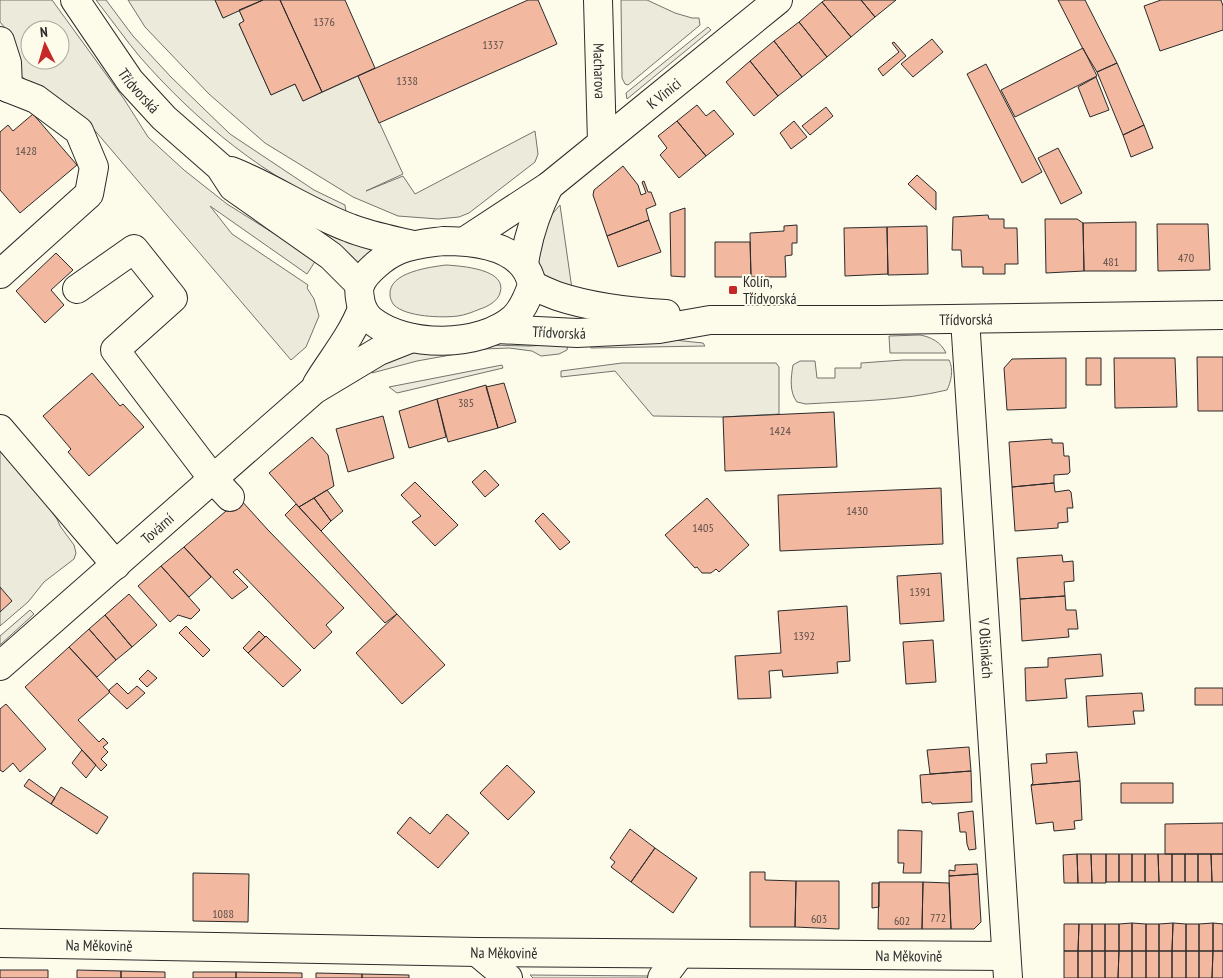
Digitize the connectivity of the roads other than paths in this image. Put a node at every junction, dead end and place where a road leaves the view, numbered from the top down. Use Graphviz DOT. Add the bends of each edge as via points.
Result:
graph roads {
  1 [pos="75,0"];
  2 [pos="598,0"];
  3 [pos="778,0"];
  4 [pos="0,41"];
  5 [pos="4,92"];
  6 [pos="602,142"];
  7 [pos="220,167"];
  8 [pos="549,186"];
  9 [pos="465,241"];
  10 [pos="413,245"];
  11 [pos="0,274"];
  12 [pos="528,274"];
  13 [pos="77,289"];
  14 [pos="361,297"];
  15 [pos="1223,315"];
  16 [pos="965,319"];
  17 [pos="710,320"];
  18 [pos="497,329"];
  19 [pos="412,338"];
  20 [pos="314,390"];
  21 [pos="0,429"];
  22 [pos="222,488"];
  23 [pos="116,564"];
  24 [pos="0,666"];
  25 [pos="0,943"];
  26 [pos="477,952"];
  27 [pos="680,954"];
  28 [pos="1007,967"];
  29 [pos="508,978"];
  30 [pos="662,978"];
  1 -- 7 [label="street, Třídvorská" via="130,81 164,118"];
  2 -- 6 [label="street, Macharova"];
  3 -- 6 [label="street, K Vinici"];
  4 -- 5 [label="street" via="7,63"];
  5 -- 11 [label="street" via="36,99 79,131 94,167 89,194"];
  6 -- 8 [label="street, K Vinici"];
  7 -- 10 [label="street, Třídvorská" via="348,227"];
  7 -- 14 [label="street, Třídvorská" via="233,187 331,256"];
  8 -- 9 [label="street, K Vinici"];
  8 -- 12 [label="street, K Vinici" via="529,231"];
  9 -- 10 [label="street"];
  9 -- 12 [label="street" via="499,249"];
  10 -- 14 [label="street" via="389,255 370,271"];
  12 -- 17 [label="street, Třídvorská" via="557,296 636,312"];
  12 -- 18 [label="street" via="521,309"];
  13 -- 22 [label="street" via="134,249 173,298 116,350"];
  14 -- 19 [label="street" via="370,319 385,329"];
  14 -- 20 [label="street, Tovární" via="345,343"];
  15 -- 16 [label="street, Třídvorská"];
  16 -- 17 [label="street, Třídvorská"];
  16 -- 28 [label="street, V Olšinkách"];
  17 -- 18 [label="street, Třídvorská" via="659,329 577,333"];
  18 -- 19 [label="street" via="462,340"];
  19 -- 20 [label="street, Tovární" via="379,351"];
  20 -- 22 [label="street, Tovární"];
  21 -- 23 [label="street"];
  22 -- 23 [label="street, Tovární"];
  23 -- 24 [label="street, Tovární"];
  25 -- 26 [label="street, Na Měkovině"];
  26 -- 27 [label="street, Na Měkovině"];
  26 -- 29 [label="street"];
  27 -- 28 [label="street, Na Měkovině"];
  27 -- 30 [label="street"];
}
